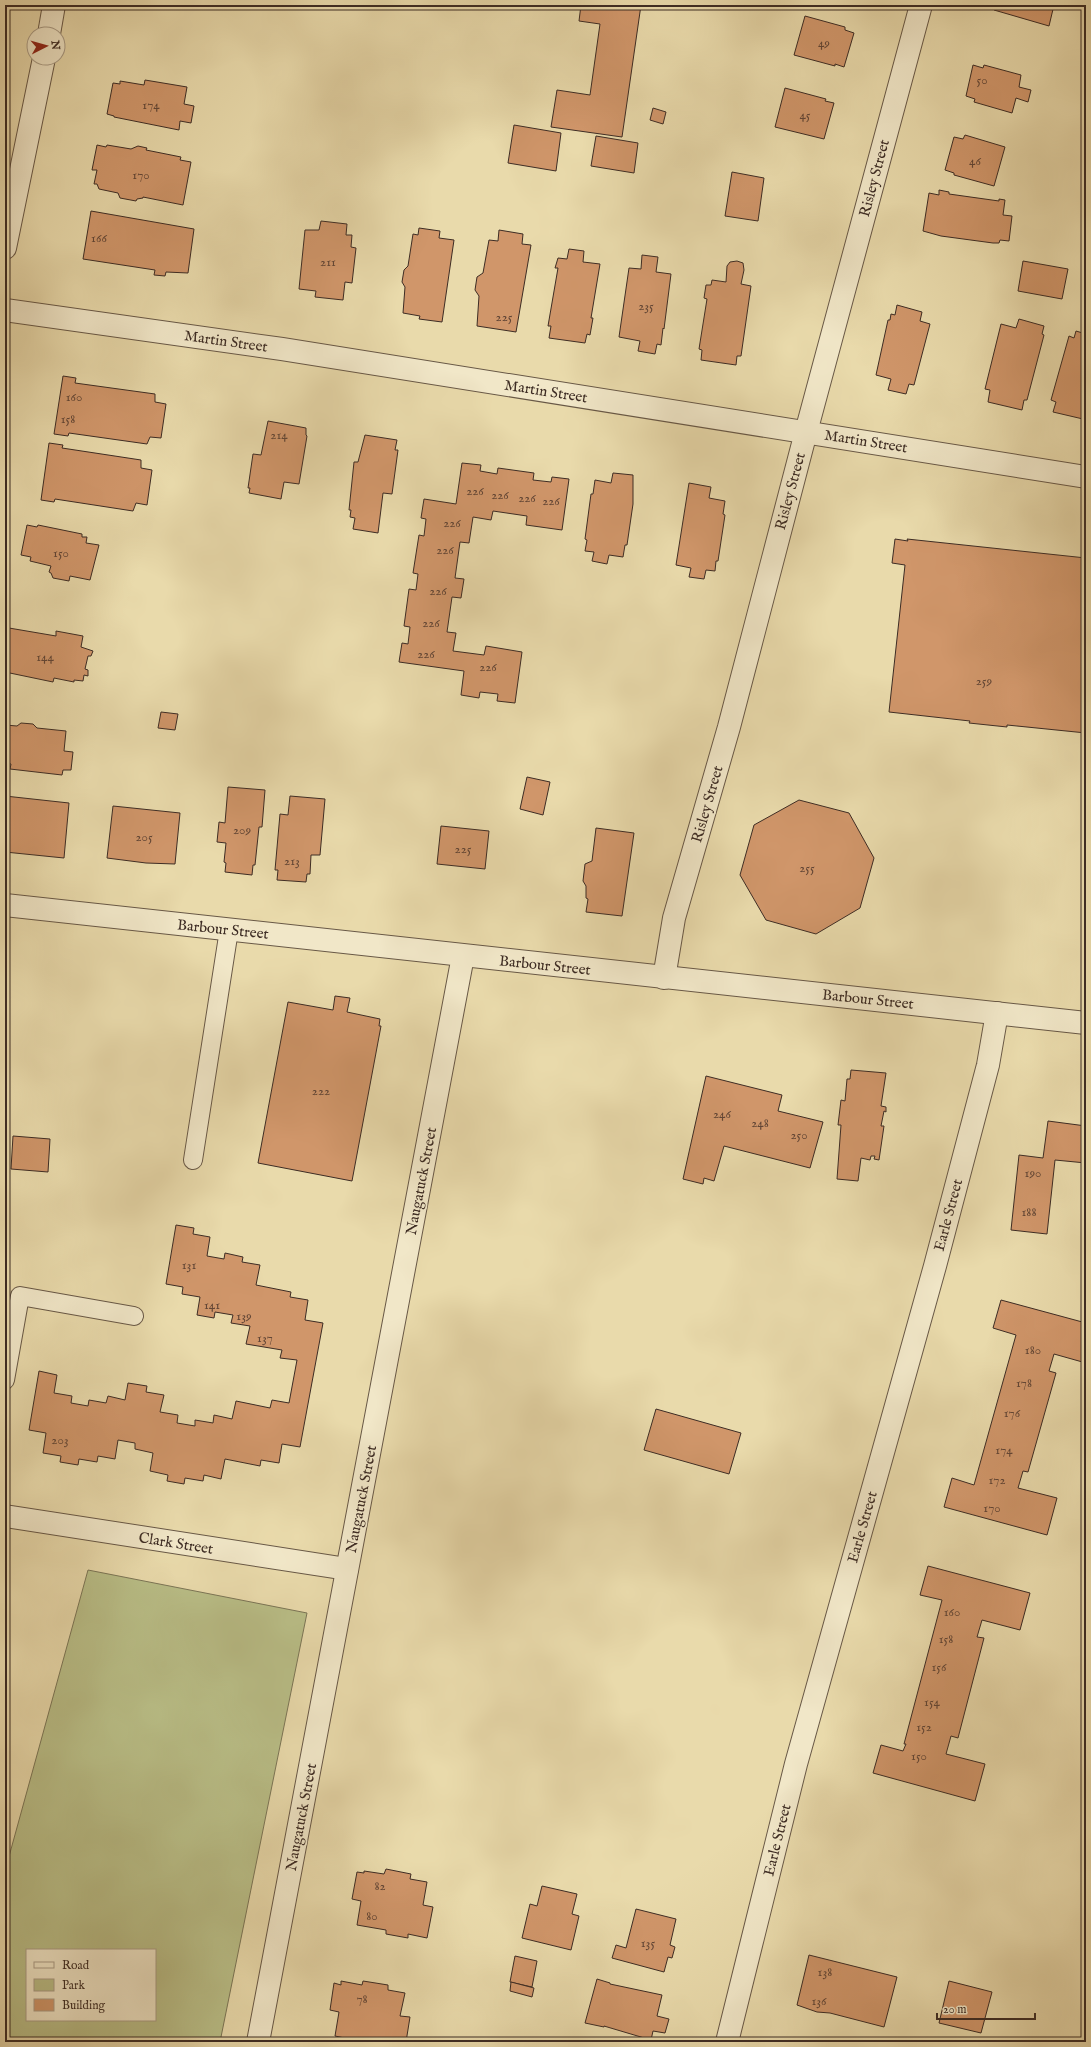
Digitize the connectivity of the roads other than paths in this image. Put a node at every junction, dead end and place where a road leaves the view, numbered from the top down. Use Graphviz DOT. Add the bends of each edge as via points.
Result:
graph roads {
  1 [pos="54,5"];
  2 [pos="921,5"];
  3 [pos="50,26"];
  4 [pos="42,66"];
  5 [pos="5,248"];
  6 [pos="5,310"];
  7 [pos="806,432"];
  8 [pos="1086,477"];
  9 [pos="5,905"];
  10 [pos="229,930"];
  11 [pos="463,956"];
  12 [pos="664,978"];
  13 [pos="997,1013"];
  14 [pos="1086,1023"];
  15 [pos="193,1160"];
  16 [pos="134,1316"];
  17 [pos="5,1380"];
  18 [pos="5,1516"];
  19 [pos="347,1569"];
  20 [pos="258,2042"];
  21 [pos="727,2042"];
  1 -- 3 [label="street"];
  2 -- 7 [label="street, Risley Street"];
  4 -- 5 [label="street"];
  6 -- 7 [label="street, Martin Street" via="282,349"];
  7 -- 8 [label="street, Martin Street"];
  7 -- 12 [label="street, Risley Street" via="729,727 674,918"];
  9 -- 10 [label="street, Barbour Street"];
  10 -- 11 [label="street, Barbour Street"];
  10 -- 15 [label="lane"];
  11 -- 12 [label="street, Barbour Street"];
  11 -- 19 [label="street, Naugatuck Street"];
  12 -- 13 [label="street, Barbour Street"];
  13 -- 14 [label="street, Barbour Street"];
  13 -- 21 [label="street, Earle Street" via="988,1065 935,1266 796,1764"];
  16 -- 17 [label="lane" via="20,1296"];
  18 -- 19 [label="street, Clark Street"];
  19 -- 20 [label="street, Naugatuck Street"];
}
